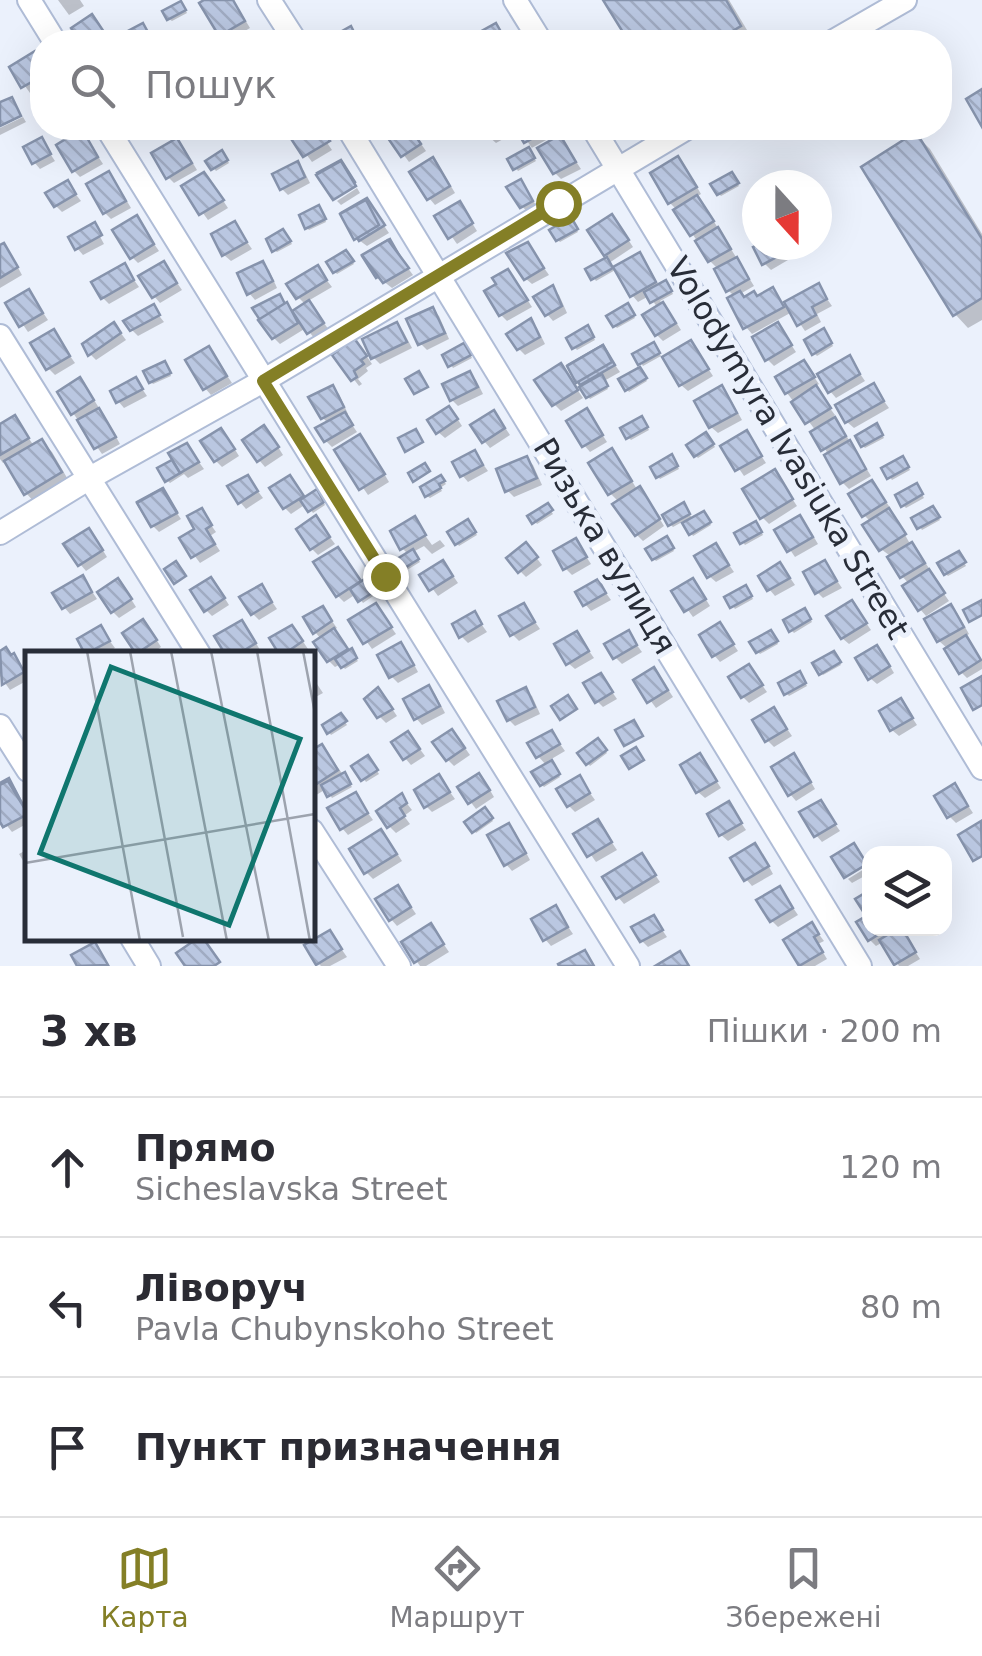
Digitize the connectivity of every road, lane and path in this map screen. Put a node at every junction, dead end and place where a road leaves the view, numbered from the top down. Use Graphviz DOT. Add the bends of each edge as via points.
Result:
graph roads {
  1 [pos="29,0"];
  2 [pos="269,0"];
  3 [pos="514,0"];
  4 [pos="905,0"];
  5 [pos="48,30"];
  6 [pos="288,30"];
  7 [pos="533,30"];
  8 [pos="853,30"];
  9 [pos="114,140"];
  10 [pos="356,140"];
  11 [pos="600,140"];
  12 [pos="666,140"];
  13 [pos="618,168"];
  14 [pos="440,274"];
  15 [pos="0,336"];
  16 [pos="263,381"];
  17 [pos="88,480"];
  18 [pos="0,533"];
  19 [pos="198,651"];
  20 [pos="0,726"];
  21 [pos="25,765"];
  22 [pos="982,768"];
  23 [pos="315,835"];
  24 [pos="134,941"];
  25 [pos="148,966"];
  26 [pos="399,966"];
  27 [pos="628,966"];
  28 [pos="860,966"];
  1 -- 5 [label="street"];
  2 -- 6 [label="street"];
  3 -- 7 [label="street"];
  4 -- 8 [label="street"];
  9 -- 16 [label="street"];
  10 -- 14 [label="street, Ризька вулиця"];
  11 -- 13 [label="street, Volodymyra Ivasiuka Street"];
  12 -- 13 [label="street"];
  13 -- 14 [label="street"];
  13 -- 22 [label="street, Volodymyra Ivasiuka Street"];
  14 -- 16 [label="street"];
  14 -- 28 [label="street, Ризька вулиця"];
  15 -- 17 [label="street"];
  16 -- 17 [label="street"];
  16 -- 27 [label="street"];
  17 -- 18 [label="street"];
  17 -- 19 [label="street"];
  20 -- 21 [label="street"];
  23 -- 26 [label="street"];
  24 -- 25 [label="street"];
}
